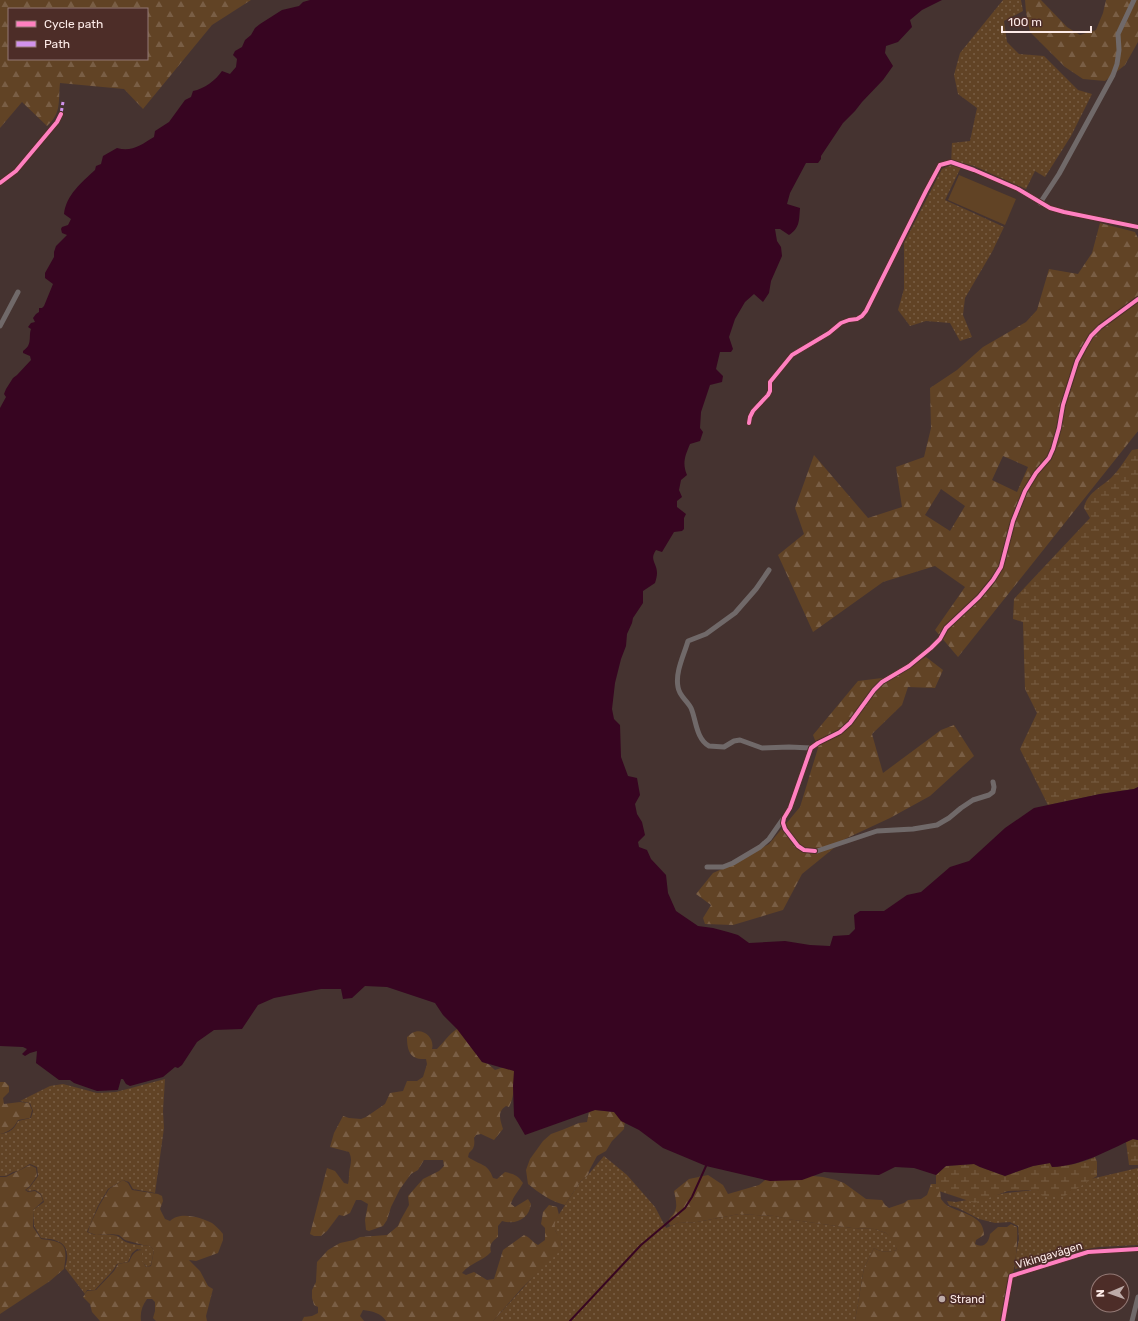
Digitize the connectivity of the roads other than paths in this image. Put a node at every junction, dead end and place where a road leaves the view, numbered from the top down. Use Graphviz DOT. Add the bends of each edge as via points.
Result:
graph roads {
  1 [pos="1134,0"];
  2 [pos="61,114"];
  3 [pos="0,183"];
  4 [pos="1040,203"];
  5 [pos="1138,227"];
  6 [pos="18,292"];
  7 [pos="1138,299"];
  8 [pos="0,326"];
  9 [pos="749,423"];
  10 [pos="769,570"];
  11 [pos="811,748"];
  12 [pos="993,782"];
  13 [pos="784,818"];
  14 [pos="707,867"];
  15 [pos="1138,1249"];
  16 [pos="1138,1298"];
  17 [pos="1003,1321"];
  18 [pos="1132,1321"];
  1 -- 4 [label="street" via="1118,34 1119,50 1113,75 1059,174"];
  2 -- 3 [label="street" via="16,171"];
  4 -- 5 [label="street" via="1064,212"];
  4 -- 9 [label="street" via="1018,189 968,167 950,162 940,165 866,311 857,319 841,323 792,355 770,382 768,395 753,411"];
  6 -- 8 [label="street"];
  7 -- 11 [label="street" via="1091,336 1077,361 1053,449 1025,491 1013,521 1000,567 993,580 946,628 936,644 874,690 850,723 840,732"];
  10 -- 11 [label="street" via="735,613 706,634 688,641 678,676 678,687 690,706 703,741 709,746 724,747 740,740 762,748"];
  11 -- 13 [label="street"];
  12 -- 13 [label="street" via="993,792 974,800 937,825 877,831 816,851 804,850 798,846 785,829"];
  13 -- 14 [label="street" via="760,847 723,867"];
  15 -- 17 [label="street, Vikingavägen" via="1088,1252 1011,1276"];
  16 -- 18 [label="street"];
}
